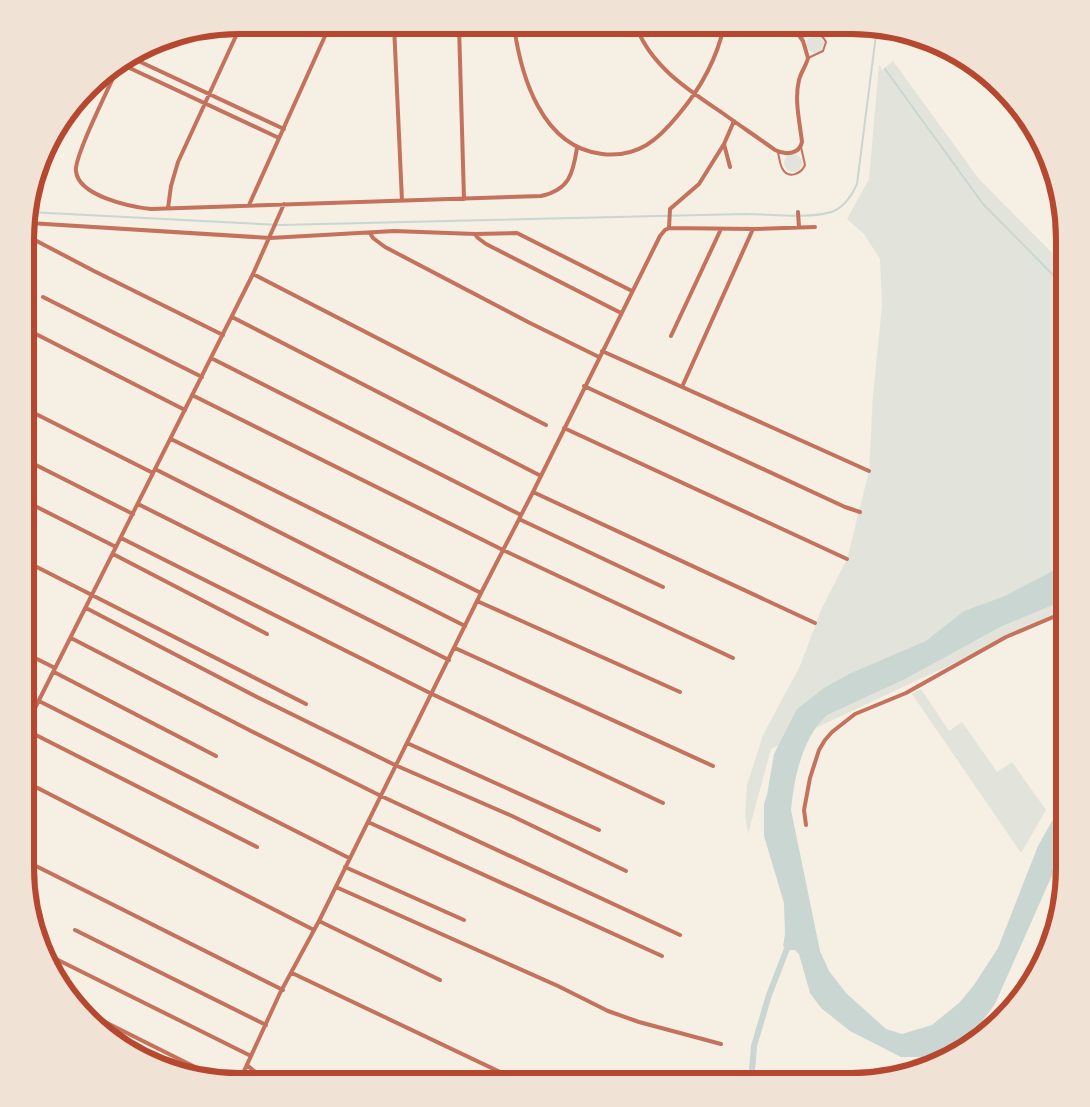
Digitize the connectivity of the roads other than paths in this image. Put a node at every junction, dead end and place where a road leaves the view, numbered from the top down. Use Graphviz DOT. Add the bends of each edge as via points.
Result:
graph roads {
  1 [pos="238,34"];
  2 [pos="326,34"];
  3 [pos="394,34"];
  4 [pos="460,34"];
  5 [pos="516,34"];
  6 [pos="640,34"];
  7 [pos="721,34"];
  8 [pos="799,34"];
  9 [pos="809,34"];
  10 [pos="819,34"];
  11 [pos="801,37"];
  12 [pos="808,58"];
  13 [pos="137,60"];
  14 [pos="126,68"];
  15 [pos="115,75"];
  16 [pos="209,94"];
  17 [pos="694,94"];
  18 [pos="205,103"];
  19 [pos="734,121"];
  20 [pos="284,129"];
  21 [pos="280,138"];
  22 [pos="724,144"];
  23 [pos="801,147"];
  24 [pos="577,148"];
  25 [pos="778,152"];
  26 [pos="730,167"];
  27 [pos="464,199"];
  28 [pos="402,201"];
  29 [pos="249,204"];
  30 [pos="284,204"];
  31 [pos="168,208"];
  32 [pos="798,212"];
  33 [pos="34,223"];
  34 [pos="815,226"];
  35 [pos="799,227"];
  36 [pos="669,228"];
  37 [pos="721,229"];
  38 [pos="753,229"];
  39 [pos="370,233"];
  40 [pos="475,234"];
  41 [pos="270,238"];
  42 [pos="34,240"];
  43 [pos="253,274"];
  44 [pos="632,291"];
  45 [pos="43,297"];
  46 [pos="621,313"];
  47 [pos="232,317"];
  48 [pos="34,333"];
  49 [pos="223,335"];
  50 [pos="671,336"];
  51 [pos="602,351"];
  52 [pos="599,357"];
  53 [pos="211,358"];
  54 [pos="202,377"];
  55 [pos="584,386"];
  56 [pos="682,387"];
  57 [pos="192,396"];
  58 [pos="185,410"];
  59 [pos="34,413"];
  60 [pos="546,425"];
  61 [pos="564,428"];
  62 [pos="171,439"];
  63 [pos="34,464"];
  64 [pos="154,471"];
  65 [pos="869,471"];
  66 [pos="541,476"];
  67 [pos="533,492"];
  68 [pos="138,504"];
  69 [pos="34,505"];
  70 [pos="860,512"];
  71 [pos="133,514"];
  72 [pos="520,517"];
  73 [pos="121,538"];
  74 [pos="116,547"];
  75 [pos="503,550"];
  76 [pos="113,554"];
  77 [pos="847,559"];
  78 [pos="34,566"];
  79 [pos="663,587"];
  80 [pos="481,593"];
  81 [pos="92,595"];
  82 [pos="477,601"];
  83 [pos="86,608"];
  84 [pos="1056,615"];
  85 [pos="815,623"];
  86 [pos="465,626"];
  87 [pos="267,634"];
  88 [pos="70,638"];
  89 [pos="455,648"];
  90 [pos="34,658"];
  91 [pos="733,658"];
  92 [pos="448,660"];
  93 [pos="55,670"];
  94 [pos="680,692"];
  95 [pos="432,694"];
  96 [pos="39,701"];
  97 [pos="306,704"];
  98 [pos="35,709"];
  99 [pos="34,732"];
  100 [pos="407,743"];
  101 [pos="216,756"];
  102 [pos="396,765"];
  103 [pos="713,766"];
  104 [pos="34,786"];
  105 [pos="381,796"];
  106 [pos="663,803"];
  107 [pos="368,822"];
  108 [pos="806,825"];
  109 [pos="599,830"];
  110 [pos="257,847"];
  111 [pos="349,858"];
  112 [pos="34,865"];
  113 [pos="344,868"];
  114 [pos="626,871"];
  115 [pos="336,886"];
  116 [pos="464,920"];
  117 [pos="319,921"];
  118 [pos="75,930"];
  119 [pos="314,930"];
  120 [pos="680,935"];
  121 [pos="662,956"];
  122 [pos="54,957"];
  123 [pos="292,974"];
  124 [pos="440,980"];
  125 [pos="283,990"];
  126 [pos="100,1019"];
  127 [pos="266,1025"];
  128 [pos="721,1044"];
  129 [pos="251,1056"];
  130 [pos="247,1065"];
  131 [pos="200,1069"];
  132 [pos="243,1073"];
  133 [pos="258,1073"];
  134 [pos="502,1073"];
  1 -- 16 [label="street"];
  2 -- 20 [label="street"];
  3 -- 28 [label="street"];
  4 -- 27 [label="street"];
  5 -- 24 [label="street" via="529,88 538,107 548,124"];
  6 -- 17 [label="street" via="662,67"];
  7 -- 17 [label="street" via="712,62"];
  8 -- 11 [label="street"];
  9 -- 11 [label="lane"];
  10 -- 12 [label="lane" via="826,42 823,51"];
  11 -- 12 [label="street"];
  12 -- 23 [label="street" via="798,86"];
  13 -- 16 [label="street"];
  14 -- 18 [label="street"];
  15 -- 31 [label="street" via="78,156 76,173 82,184 107,198 134,207"];
  16 -- 18 [label="street"];
  16 -- 20 [label="street"];
  17 -- 19 [label="street"];
  17 -- 24 [label="street" via="666,129 646,146 616,154"];
  18 -- 21 [label="street"];
  18 -- 31 [label="street" via="174,174"];
  19 -- 22 [label="street"];
  19 -- 25 [label="street"];
  20 -- 21 [label="street"];
  21 -- 29 [label="street"];
  22 -- 26 [label="street"];
  22 -- 36 [label="street" via="699,184 669,212"];
  23 -- 25 [label="street" via="788,153"];
  23 -- 25 [label="lane" via="805,164 795,175 784,170"];
  24 -- 27 [label="street" via="571,175 556,190 541,196"];
  27 -- 28 [label="street"];
  28 -- 30 [label="street"];
  29 -- 30 [label="street"];
  29 -- 31 [label="street"];
  30 -- 41 [label="street"];
  32 -- 35 [label="street"];
  33 -- 41 [label="street"];
  34 -- 35 [label="street"];
  35 -- 38 [label="street"];
  36 -- 37 [label="street"];
  36 -- 44 [label="street" via="657,241"];
  37 -- 38 [label="street"];
  37 -- 50 [label="street"];
  38 -- 56 [label="street"];
  39 -- 40 [label="street"];
  39 -- 41 [label="street"];
  39 -- 52 [label="street" via="385,246"];
  40 -- 44 [label="street" via="522,234"];
  40 -- 46 [label="street" via="486,244"];
  41 -- 43 [label="street"];
  42 -- 49 [label="street"];
  43 -- 47 [label="street"];
  43 -- 60 [label="street"];
  44 -- 46 [label="street"];
  45 -- 54 [label="street"];
  46 -- 51 [label="street"];
  47 -- 49 [label="street"];
  47 -- 66 [label="street"];
  48 -- 58 [label="street"];
  49 -- 53 [label="street"];
  51 -- 52 [label="street"];
  51 -- 56 [label="street"];
  52 -- 55 [label="street"];
  53 -- 54 [label="street"];
  53 -- 72 [label="street"];
  54 -- 57 [label="street"];
  55 -- 61 [label="street"];
  55 -- 70 [label="street" via="845,508"];
  56 -- 65 [label="street"];
  57 -- 58 [label="street"];
  57 -- 75 [label="street"];
  58 -- 62 [label="street"];
  59 -- 64 [label="street"];
  61 -- 66 [label="street"];
  61 -- 77 [label="street"];
  62 -- 64 [label="street"];
  62 -- 80 [label="street"];
  63 -- 71 [label="street"];
  64 -- 68 [label="street"];
  64 -- 86 [label="street"];
  66 -- 67 [label="street"];
  67 -- 72 [label="street"];
  67 -- 85 [label="street"];
  68 -- 71 [label="street"];
  68 -- 92 [label="street"];
  69 -- 74 [label="street"];
  71 -- 73 [label="street"];
  72 -- 75 [label="street"];
  72 -- 79 [label="street"];
  73 -- 74 [label="street"];
  73 -- 95 [label="street"];
  74 -- 76 [label="street"];
  75 -- 80 [label="street"];
  75 -- 91 [label="street"];
  76 -- 81 [label="street"];
  76 -- 87 [label="street"];
  78 -- 81 [label="street"];
  80 -- 82 [label="street"];
  81 -- 83 [label="street"];
  81 -- 97 [label="street"];
  82 -- 86 [label="street"];
  82 -- 94 [label="street"];
  83 -- 88 [label="street"];
  83 -- 102 [label="street"];
  84 -- 108 [label="street" via="1006,637 906,693 855,714 836,728 819,750 810,778 804,810"];
  86 -- 89 [label="street"];
  88 -- 93 [label="street"];
  88 -- 105 [label="street"];
  89 -- 92 [label="street"];
  89 -- 103 [label="street"];
  90 -- 93 [label="street"];
  92 -- 95 [label="street"];
  93 -- 96 [label="street"];
  93 -- 101 [label="street"];
  95 -- 100 [label="street"];
  95 -- 106 [label="street"];
  96 -- 98 [label="street"];
  96 -- 111 [label="street"];
  99 -- 110 [label="street"];
  100 -- 102 [label="street"];
  100 -- 109 [label="street"];
  102 -- 105 [label="street"];
  102 -- 114 [label="street"];
  104 -- 119 [label="street"];
  105 -- 107 [label="street"];
  105 -- 120 [label="street"];
  107 -- 111 [label="street"];
  107 -- 121 [label="street"];
  111 -- 113 [label="street"];
  112 -- 125 [label="street"];
  113 -- 115 [label="street"];
  113 -- 116 [label="street"];
  115 -- 117 [label="street"];
  115 -- 128 [label="street" via="608,1010"];
  117 -- 119 [label="street"];
  117 -- 124 [label="street"];
  118 -- 127 [label="street"];
  119 -- 123 [label="street"];
  122 -- 129 [label="street"];
  123 -- 125 [label="street"];
  123 -- 134 [label="street"];
  125 -- 127 [label="street"];
  126 -- 131 [label="street"];
  127 -- 129 [label="street"];
  129 -- 130 [label="street"];
  130 -- 132 [label="street"];
  130 -- 133 [label="street"];
}
